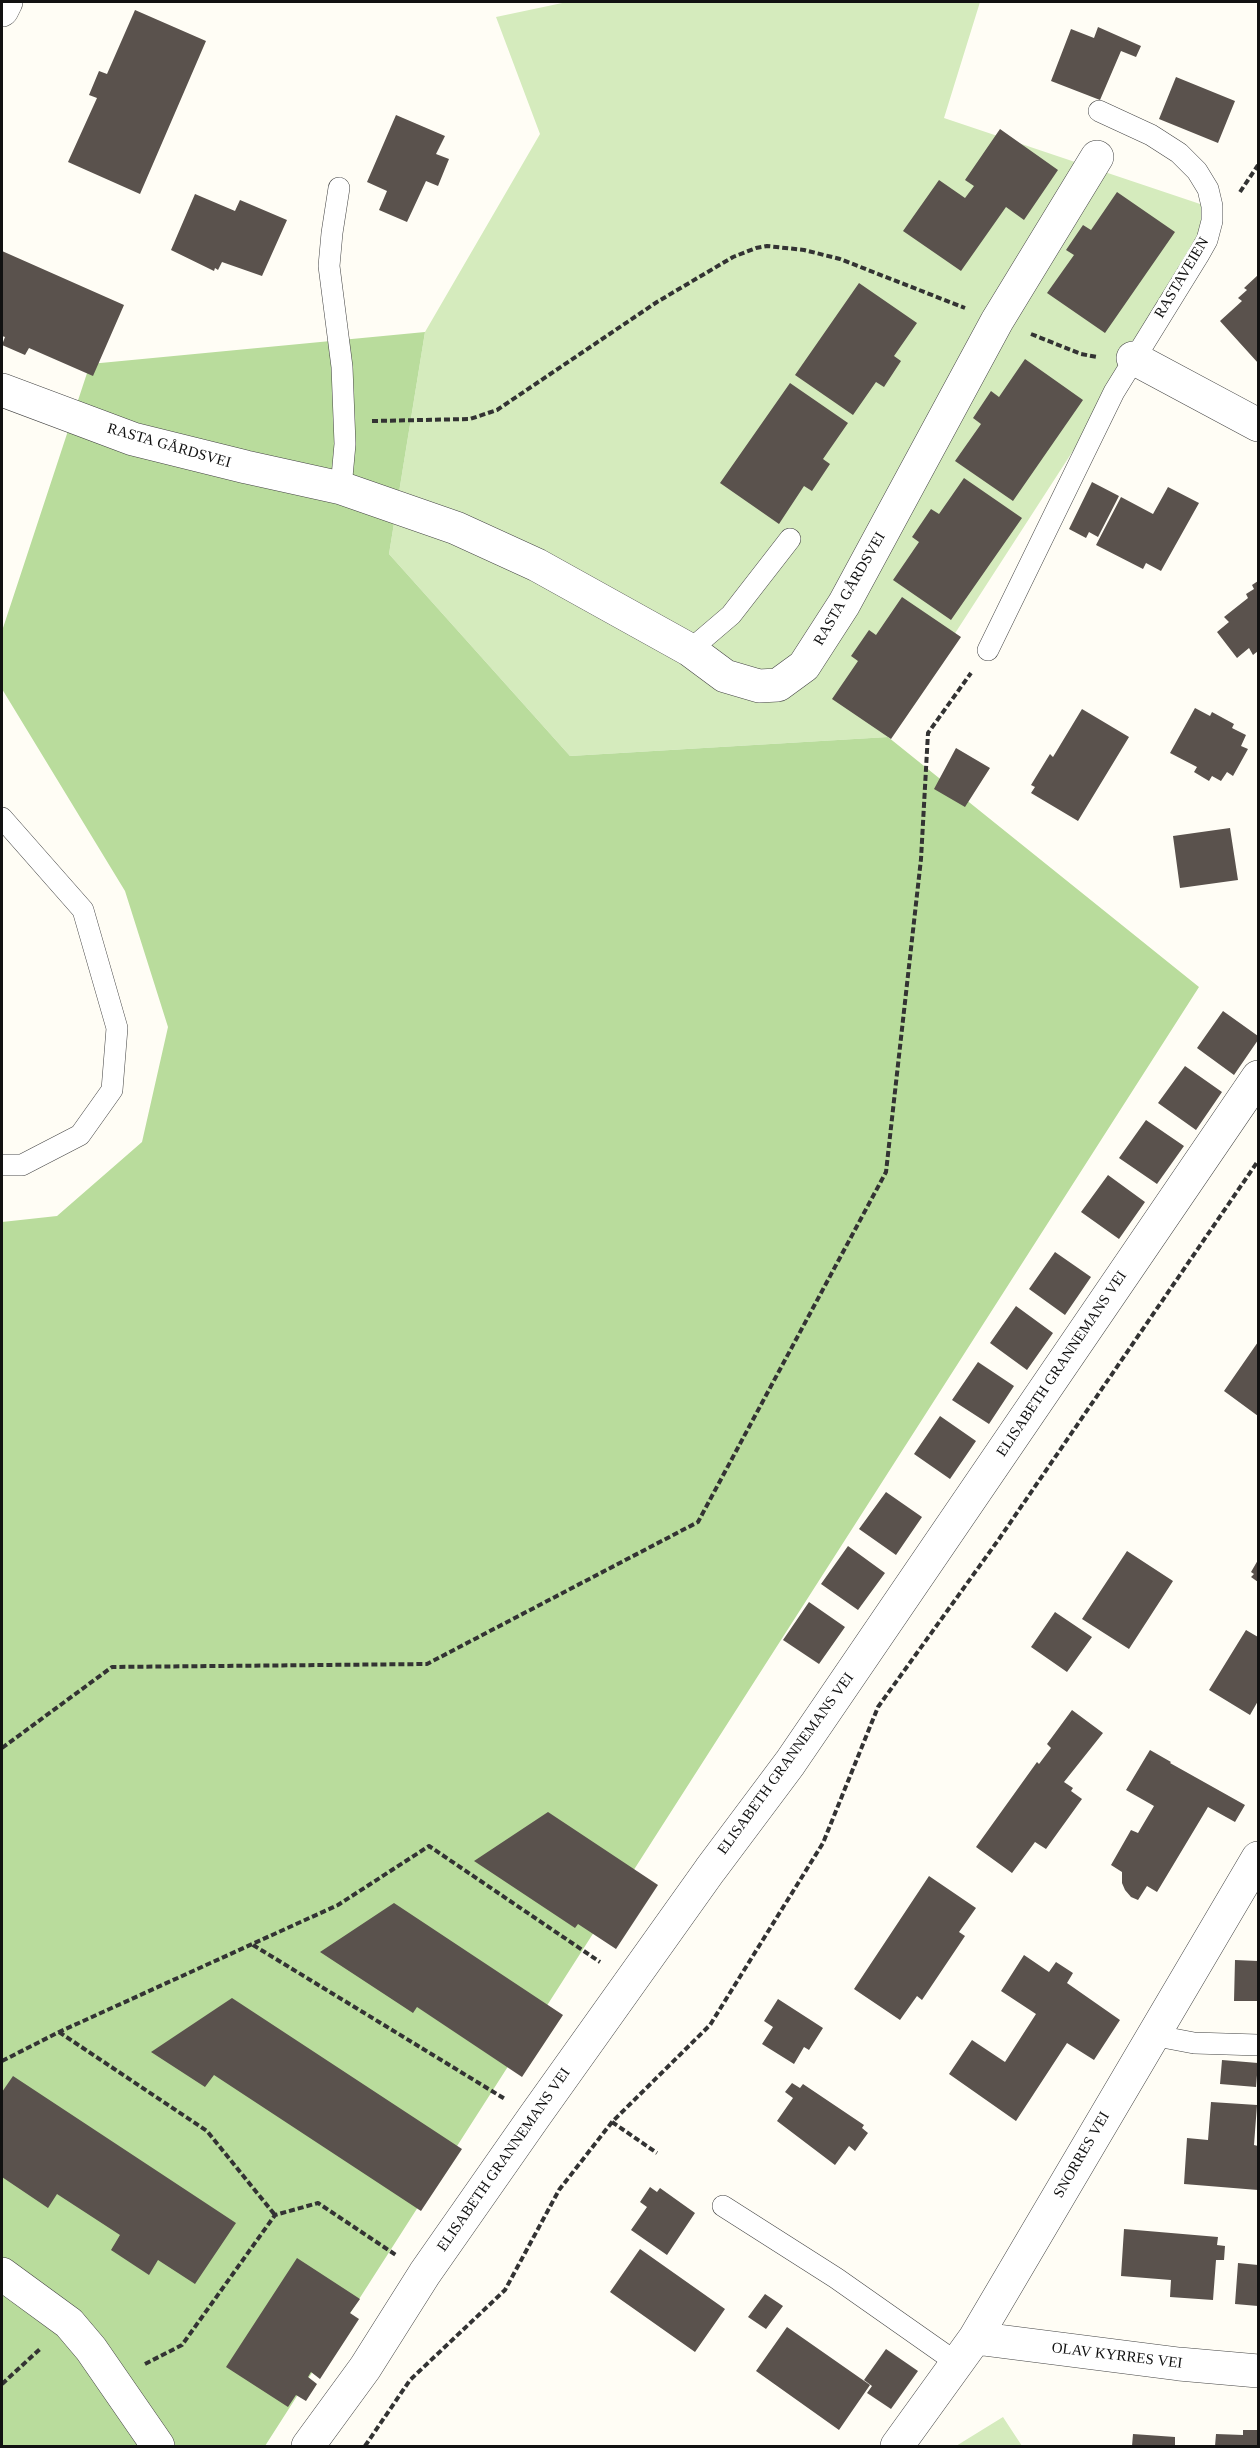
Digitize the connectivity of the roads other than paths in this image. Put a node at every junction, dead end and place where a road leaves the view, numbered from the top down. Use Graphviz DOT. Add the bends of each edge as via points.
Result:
graph roads {
  1 [pos="6,2"];
  2 [pos="2,10"];
  3 [pos="1099,111"];
  4 [pos="1097,157"];
  5 [pos="339,188"];
  6 [pos="1133,358"];
  7 [pos="2,390"];
  8 [pos="1258,425"];
  9 [pos="341,488"];
  10 [pos="790,539"];
  11 [pos="690,650"];
  12 [pos="988,650"];
  13 [pos="2,818"];
  14 [pos="1258,1077"];
  15 [pos="2,1165"];
  16 [pos="1258,1858"];
  17 [pos="1152,2036"];
  18 [pos="1258,2045"];
  19 [pos="723,2206"];
  20 [pos="2,2274"];
  21 [pos="966,2350"];
  22 [pos="1258,2371"];
  23 [pos="158,2446"];
  24 [pos="308,2446"];
  25 [pos="897,2446"];
  1 -- 2 [label="street"];
  3 -- 6 [label="lane, RASTAVEIEN" via="1179,153 1197,171 1208,189 1212,206 1207,240"];
  4 -- 11 [label="street, RASTA GÅRDSVEI" via="997,321 844,604 804,666 778,685 759,686 725,676"];
  5 -- 9 [label="lane" via="329,266 345,421"];
  6 -- 8 [label="street"];
  6 -- 12 [label="lane, RASTAVEIEN"];
  7 -- 9 [label="street, RASTA GÅRDSVEI" via="133,439"];
  9 -- 11 [label="street, RASTA GÅRDSVEI" via="456,528 527,560"];
  10 -- 11 [label="lane" via="731,615"];
  13 -- 15 [label="lane" via="83,910 117,1028 112,1090 80,1135 22,1165"];
  14 -- 24 [label="street, ELISABETH GRANNEMANS VEI" via="790,1763 629,1982"];
  16 -- 17 [label="street, SNORRES VEI"];
  17 -- 18 [label="lane" via="1194,2043"];
  17 -- 21 [label="street, SNORRES VEI"];
  19 -- 21 [label="lane" via="836,2278"];
  20 -- 23 [label="street" via="69,2323"];
  21 -- 22 [label="street, OLAV KYRRES VEI"];
  21 -- 25 [label="street, SNORRES VEI"];
}
